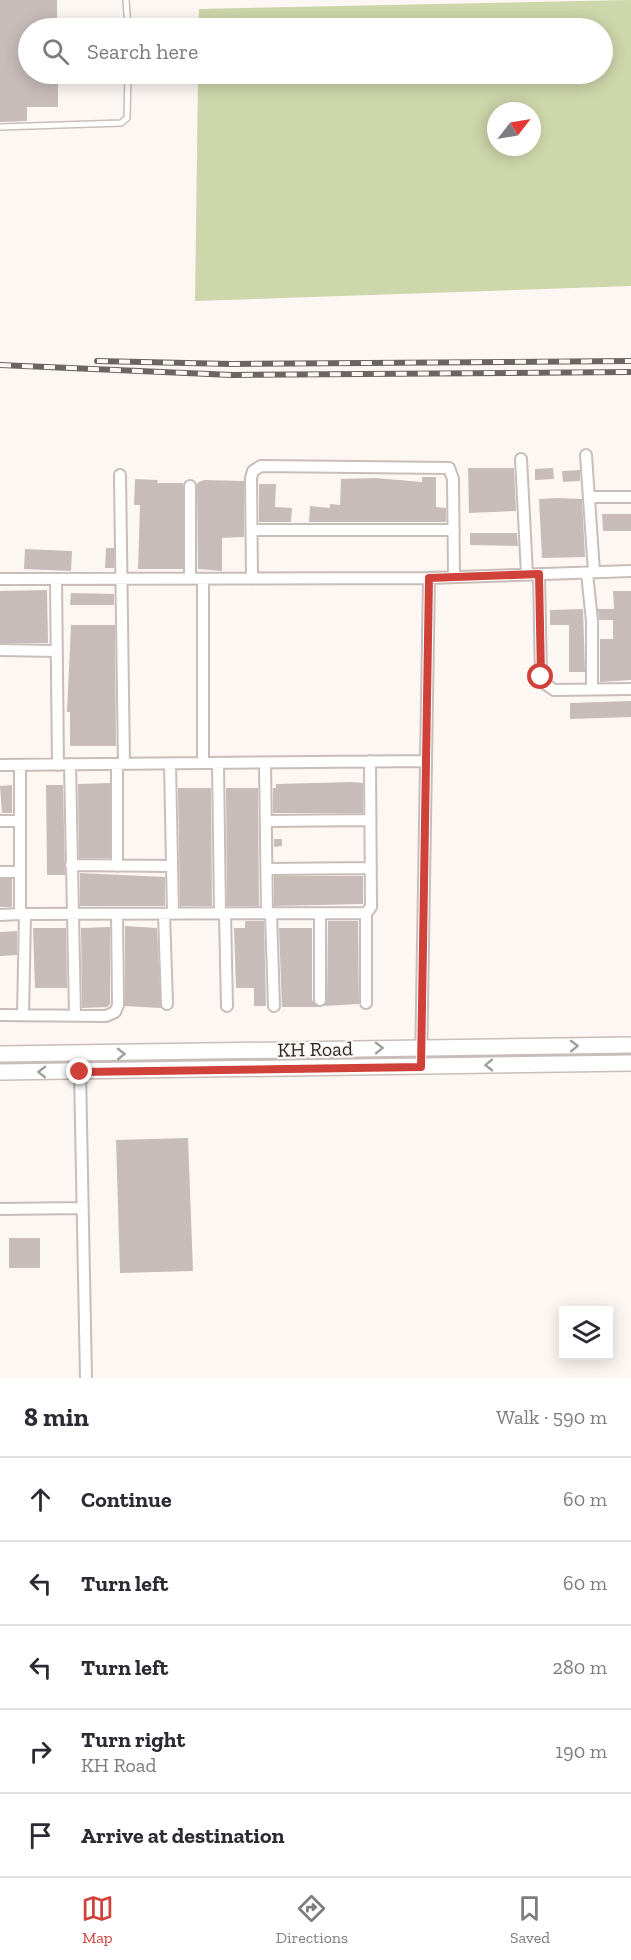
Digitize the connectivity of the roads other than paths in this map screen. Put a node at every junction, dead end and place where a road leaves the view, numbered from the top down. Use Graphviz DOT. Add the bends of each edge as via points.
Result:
graph roads {
  1 [pos="126,0"];
  2 [pos="127,18"];
  3 [pos="128,84"];
  4 [pos="0,127"];
  5 [pos="586,455"];
  6 [pos="521,459"];
  7 [pos="120,475"];
  8 [pos="190,486"];
  9 [pos="589,497"];
  10 [pos="631,497"];
  11 [pos="252,530"];
  12 [pos="454,530"];
  13 [pos="631,571"];
  14 [pos="590,573"];
  15 [pos="527,574"];
  16 [pos="539,574"];
  17 [pos="454,576"];
  18 [pos="429,578"];
  19 [pos="0,579"];
  20 [pos="56,579"];
  21 [pos="122,579"];
  22 [pos="190,579"];
  23 [pos="203,579"];
  24 [pos="252,579"];
  25 [pos="0,650"];
  26 [pos="57,651"];
  27 [pos="592,689"];
  28 [pos="631,689"];
  29 [pos="370,761"];
  30 [pos="426,761"];
  31 [pos="204,763"];
  32 [pos="218,763"];
  33 [pos="264,763"];
  34 [pos="70,764"];
  35 [pos="121,764"];
  36 [pos="170,764"];
  37 [pos="0,765"];
  38 [pos="20,765"];
  39 [pos="58,765"];
  40 [pos="369,820"];
  41 [pos="0,821"];
  42 [pos="20,821"];
  43 [pos="267,821"];
  44 [pos="71,865"];
  45 [pos="117,866"];
  46 [pos="172,866"];
  47 [pos="371,868"];
  48 [pos="267,869"];
  49 [pos="0,872"];
  50 [pos="20,872"];
  51 [pos="366,913"];
  52 [pos="22,914"];
  53 [pos="72,914"];
  54 [pos="117,914"];
  55 [pos="168,914"];
  56 [pos="222,914"];
  57 [pos="269,914"];
  58 [pos="320,914"];
  59 [pos="0,915"];
  60 [pos="320,1000"];
  61 [pos="366,1003"];
  62 [pos="167,1004"];
  63 [pos="227,1006"];
  64 [pos="274,1006"];
  65 [pos="0,1015"];
  66 [pos="23,1015"];
  67 [pos="75,1016"];
  68 [pos="631,1045"];
  69 [pos="421,1047"];
  70 [pos="0,1054"];
  71 [pos="631,1063"];
  72 [pos="421,1067"];
  73 [pos="0,1072"];
  74 [pos="80,1072"];
  75 [pos="82,1208"];
  76 [pos="0,1209"];
  77 [pos="86,1378"];
  1 -- 2 [label="lane"];
  3 -- 4 [label="lane" via="127,118 121,123"];
  5 -- 9 [label="street"];
  6 -- 15 [label="street"];
  7 -- 21 [label="street"];
  8 -- 22 [label="street"];
  9 -- 10 [label="street"];
  9 -- 14 [label="street"];
  11 -- 12 [label="street"];
  11 -- 12 [label="street" via="253,471 261,466 296,466 449,468 453,479"];
  11 -- 24 [label="street"];
  12 -- 17 [label="street"];
  13 -- 14 [label="street"];
  14 -- 16 [label="street"];
  14 -- 27 [label="street"];
  15 -- 16 [label="street"];
  15 -- 17 [label="street"];
  16 -- 27 [label="street" via="541,677 554,690"];
  17 -- 18 [label="street"];
  18 -- 24 [label="street"];
  18 -- 30 [label="street"];
  19 -- 20 [label="street"];
  20 -- 21 [label="street"];
  20 -- 26 [label="street"];
  21 -- 22 [label="street"];
  21 -- 35 [label="street"];
  22 -- 23 [label="street"];
  23 -- 24 [label="street"];
  23 -- 31 [label="street"];
  25 -- 26 [label="street"];
  26 -- 39 [label="street"];
  27 -- 28 [label="street"];
  29 -- 30 [label="street"];
  29 -- 33 [label="street"];
  29 -- 40 [label="street"];
  30 -- 69 [label="street"];
  31 -- 32 [label="street"];
  31 -- 36 [label="street"];
  32 -- 33 [label="street"];
  32 -- 56 [label="street"];
  33 -- 43 [label="street"];
  34 -- 35 [label="street"];
  34 -- 39 [label="street"];
  34 -- 44 [label="street"];
  35 -- 36 [label="street"];
  35 -- 45 [label="street"];
  36 -- 46 [label="street"];
  37 -- 38 [label="street"];
  38 -- 39 [label="street"];
  38 -- 42 [label="street"];
  40 -- 43 [label="street"];
  40 -- 47 [label="street"];
  41 -- 42 [label="street"];
  42 -- 50 [label="street"];
  43 -- 48 [label="street"];
  44 -- 45 [label="street"];
  44 -- 53 [label="street"];
  45 -- 46 [label="street"];
  46 -- 55 [label="street"];
  47 -- 48 [label="street"];
  47 -- 51 [label="street" via="371,907"];
  48 -- 57 [label="street"];
  49 -- 50 [label="street"];
  50 -- 52 [label="street"];
  51 -- 58 [label="street"];
  51 -- 61 [label="street"];
  52 -- 53 [label="street"];
  52 -- 59 [label="street"];
  52 -- 66 [label="street"];
  53 -- 54 [label="street"];
  53 -- 67 [label="street"];
  54 -- 55 [label="street"];
  54 -- 67 [label="street" via="118,1005 115,1012 106,1016"];
  55 -- 56 [label="street"];
  55 -- 62 [label="street"];
  56 -- 57 [label="street"];
  56 -- 63 [label="street"];
  57 -- 58 [label="street"];
  57 -- 64 [label="street"];
  58 -- 60 [label="street"];
  65 -- 66 [label="street"];
  66 -- 67 [label="street"];
  69 -- 68 [label="main road, KH Road, one-way"];
  70 -- 69 [label="main road, KH Road, one-way"];
  69 -- 72 [label="street"];
  71 -- 72 [label="main road, KH Road, one-way"];
  72 -- 74 [label="main road, KH Road"];
  74 -- 73 [label="main road, KH Road, one-way"];
  74 -- 75 [label="street"];
  75 -- 76 [label="street"];
  75 -- 77 [label="street"];
}
